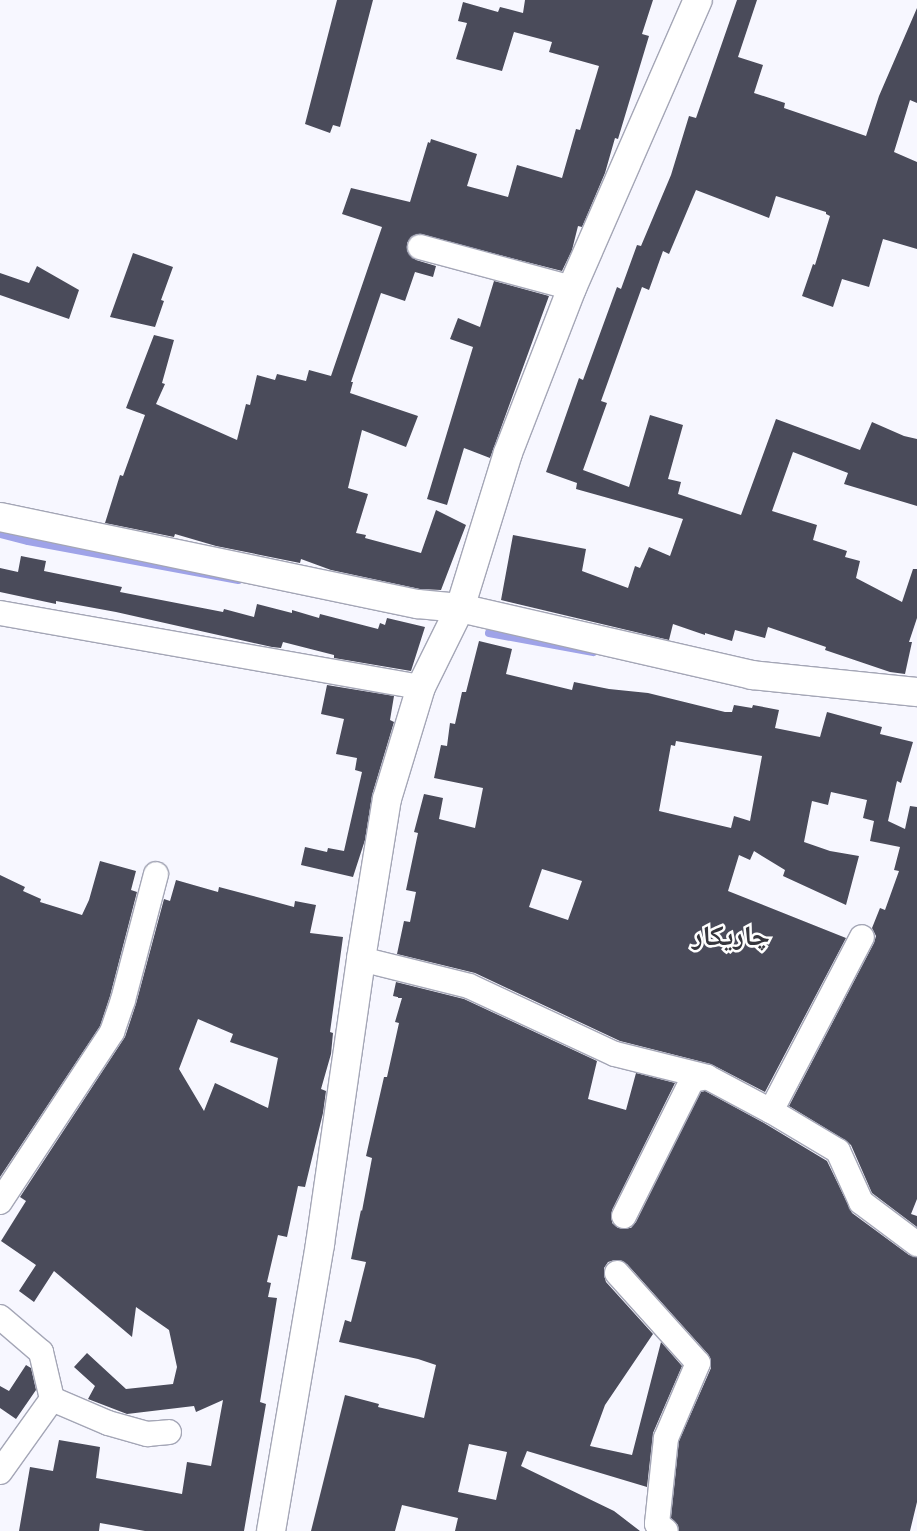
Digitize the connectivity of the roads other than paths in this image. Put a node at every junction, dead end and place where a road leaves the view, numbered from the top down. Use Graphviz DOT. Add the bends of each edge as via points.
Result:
graph roads {
  1 [pos="698,0"];
  2 [pos="420,247"];
  3 [pos="572,288"];
  4 [pos="0,517"];
  5 [pos="460,608"];
  6 [pos="0,613"];
  7 [pos="421,687"];
  8 [pos="917,692"];
  9 [pos="156,874"];
  10 [pos="862,937"];
  11 [pos="361,958"];
  12 [pos="707,1077"];
  13 [pos="771,1111"];
  14 [pos="0,1202"];
  15 [pos="624,1216"];
  16 [pos="917,1244"];
  17 [pos="617,1273"];
  18 [pos="0,1317"];
  19 [pos="52,1399"];
  20 [pos="169,1432"];
  21 [pos="0,1472"];
  22 [pos="271,1531"];
  23 [pos="666,1531"];
  1 -- 3 [label="main road"];
  2 -- 3 [label="street"];
  3 -- 5 [label="main road" via="508,452"];
  4 -- 5 [label="main road" via="418,604"];
  5 -- 7 [label="main road"];
  5 -- 8 [label="main road" via="752,675"];
  6 -- 7 [label="street"];
  7 -- 11 [label="main road" via="387,798"];
  9 -- 14 [label="street" via="124,1000 112,1032"];
  10 -- 13 [label="street"];
  11 -- 12 [label="street" via="469,986 615,1054"];
  11 -- 22 [label="main road" via="320,1244"];
  12 -- 13 [label="street"];
  12 -- 15 [label="street" via="692,1080"];
  13 -- 16 [label="street" via="838,1151 861,1202"];
  17 -- 23 [label="street" via="698,1363 666,1438 657,1524"];
  18 -- 19 [label="street" via="41,1352"];
  19 -- 20 [label="street" via="108,1423 146,1434"];
  19 -- 21 [label="street"];
}
